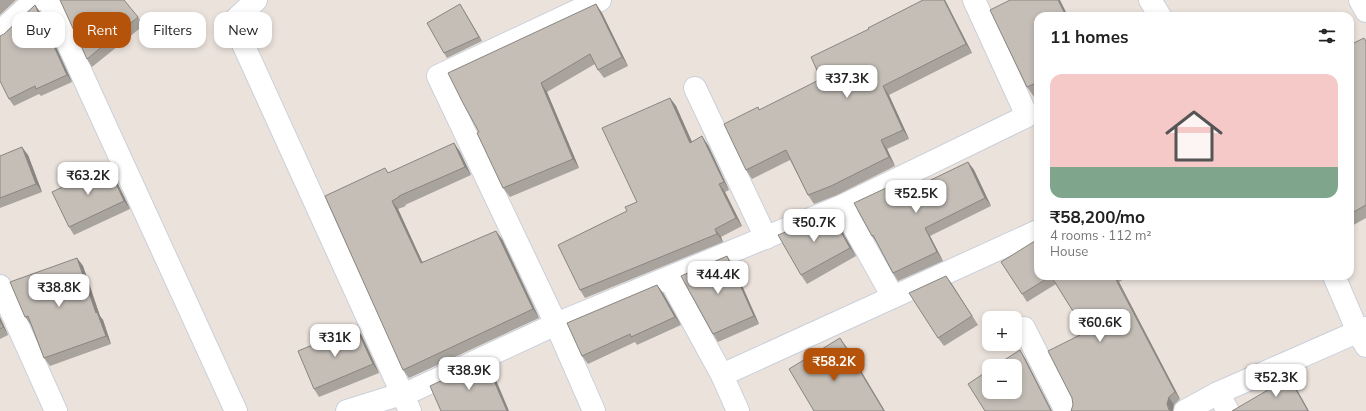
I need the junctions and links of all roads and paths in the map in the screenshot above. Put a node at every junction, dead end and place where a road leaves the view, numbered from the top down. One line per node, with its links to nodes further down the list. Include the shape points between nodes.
1 (35, 0): 10 (street)
2 (48, 0): 26 (street)
3 (256, 0): 23 (street, via 233,22)
4 (600, 0): 19 (street, via 438,76)
5 (974, 0): 12 (street, via 1027,116)
6 (1150, 0): 9 (street)
7 (1360, 0): 8 (street)
8 (1366, 11)
9 (1158, 12)
10 (0, 32)
11 (695, 88): 14 (street)
12 (842, 206): 14 (street); 18 (street)
13 (1034, 233): 18 (street)
14 (766, 238): 15 (street)
15 (669, 278): 19 (street); 22 (street)
16 (1336, 280): 21 (street)
17 (0, 286): 25 (street)
18 (893, 297): 22 (street)
19 (556, 324): 23 (street, via 414,390); 28 (street)
20 (1024, 328): 30 (street)
21 (1363, 335): 24 (street)
22 (722, 375): 29 (street)
23 (406, 402): 27 (street)
24 (1223, 402): 31 (street)
25 (56, 411)
26 (236, 411)
27 (347, 411)
28 (594, 411)
29 (738, 411)
30 (1066, 411)
31 (1185, 411)

